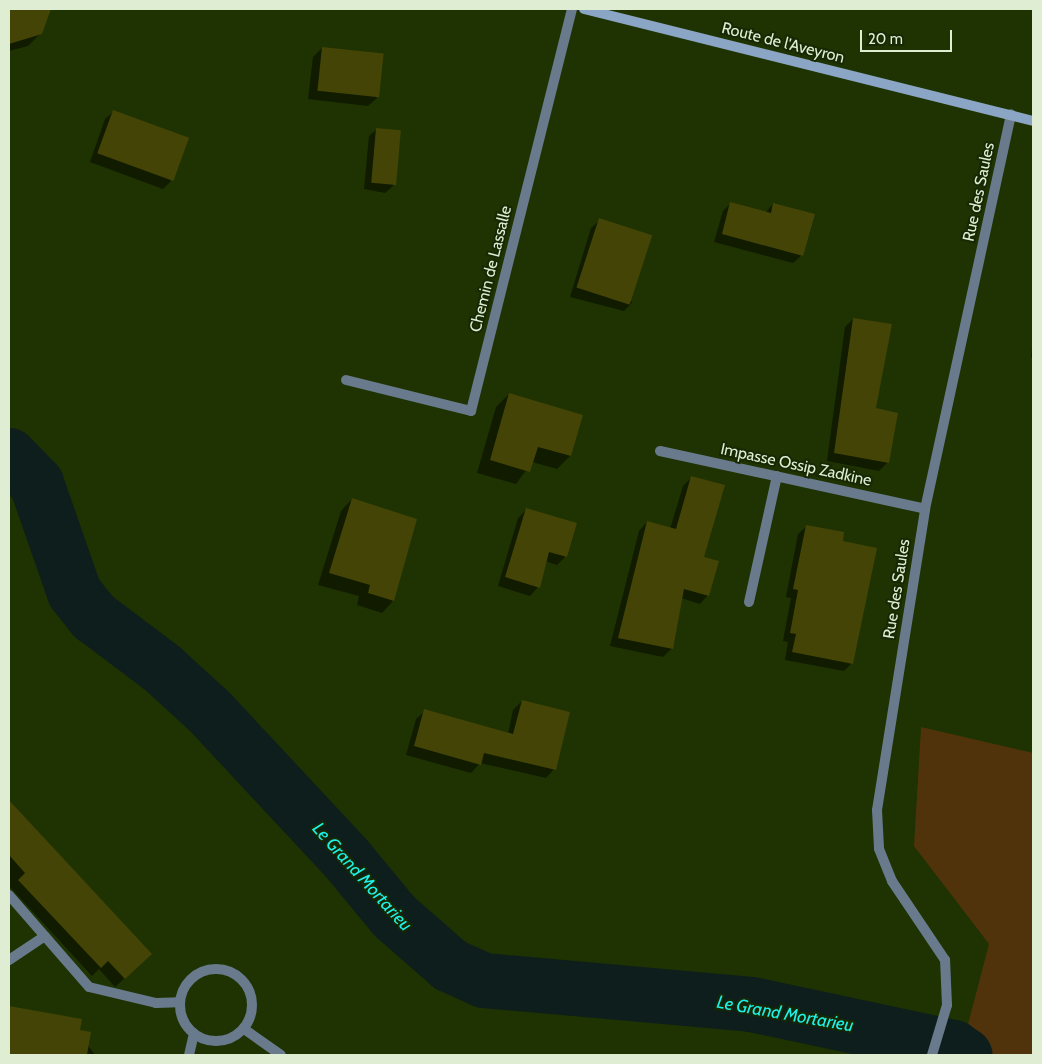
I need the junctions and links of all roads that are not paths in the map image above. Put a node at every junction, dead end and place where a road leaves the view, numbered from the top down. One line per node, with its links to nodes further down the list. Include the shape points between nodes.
1 (572, 9): 5 (street, Chemin de Lassalle, via 471,411)
2 (584, 9): 3 (street, Route de l'Aveyron)
3 (1011, 114): 4 (street, Route de l'Aveyron); 8 (street, Rue des Saules)
4 (1033, 121)
5 (346, 380)
6 (660, 451): 7 (street, Impasse Ossip Zadkine)
7 (777, 476): 8 (street, Impasse Ossip Zadkine); 9 (street)
8 (926, 509): 18 (street, Rue des Saules, via 877,810 879,848 892,881 945,960 947,1005)
9 (749, 602)
10 (9, 895): 11 (street)
11 (45, 936): 12 (street); 13 (street, via 89,987 156,1003)
12 (9, 960)
13 (179, 1002): 14 (street, via 193,976 207,970 230,971 241,978 253,1000); 15 (street, via 180,1015)
14 (244, 1029): 15 (street, via 222,1041); 17 (street)
15 (194, 1034): 16 (street)
16 (189, 1055)
17 (281, 1055)
18 (932, 1055)

